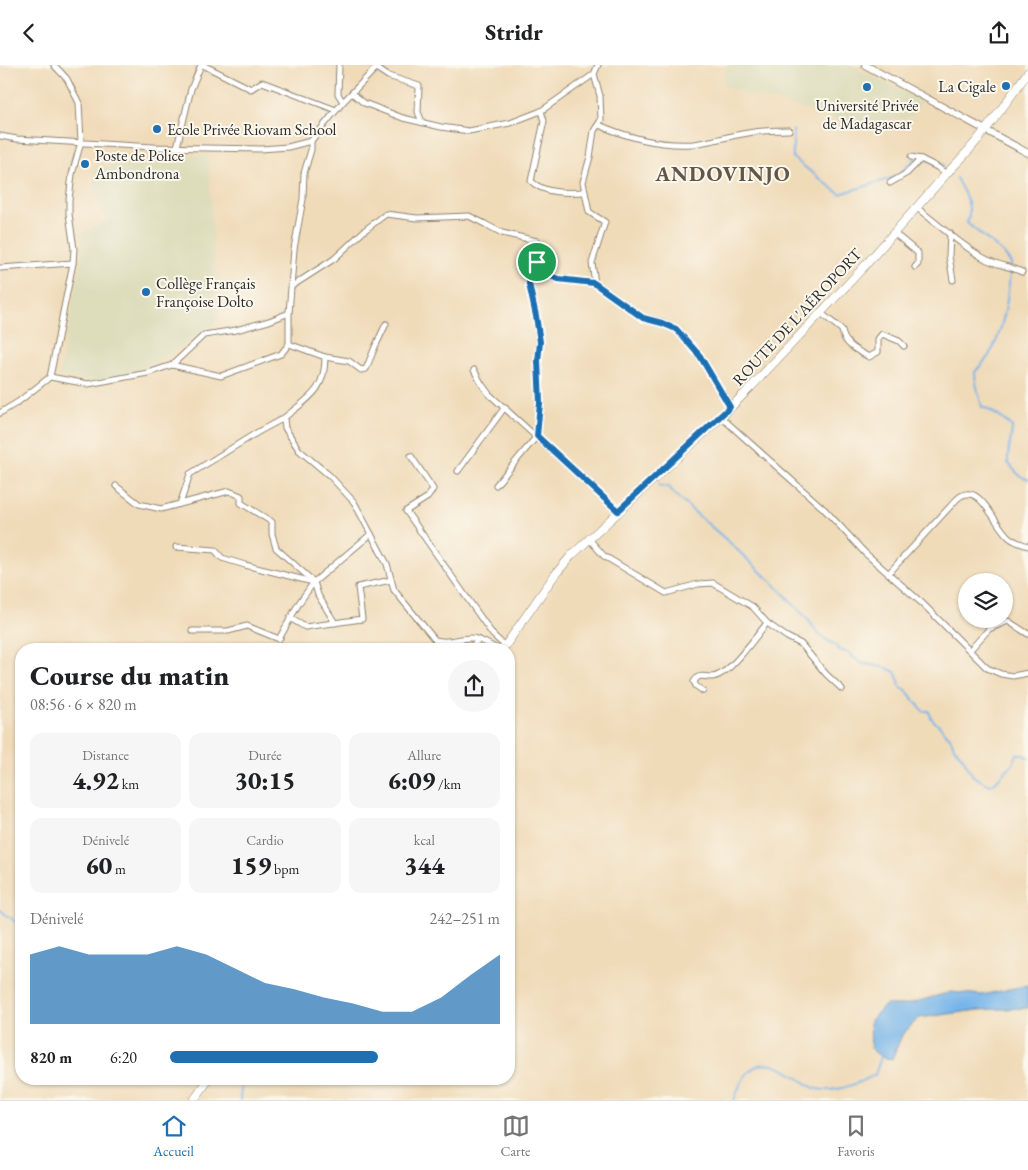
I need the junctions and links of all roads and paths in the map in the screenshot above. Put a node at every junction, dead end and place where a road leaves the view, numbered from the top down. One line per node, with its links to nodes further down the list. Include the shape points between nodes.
1 (54, 65): 19 (street, via 67,79 79,103)
2 (202, 65): 11 (street, via 251,89 262,82); 20 (street, via 191,89)
3 (339, 65): 10 (street, via 338,94)
4 (598, 65): 8 (street)
5 (865, 65): 16 (street)
6 (377, 67): 9 (street); 13 (street, via 388,76 419,86 418,113)
7 (1028, 72): 16 (main road, ROUTE DE L'AÉROPORT)
8 (594, 74): 12 (street); 14 (street, via 600,95)
9 (352, 93): 10 (street); 13 (street, via 384,112)
10 (343, 102): 11 (street)
11 (336, 110): 18 (street)
12 (541, 111): 13 (street, via 510,123 469,131); 26 (street, via 544,121 531,181 552,190)
13 (422, 122)
14 (599, 125): 15 (street, via 652,143 675,144); 26 (street, via 591,141)
15 (789, 130)
16 (986, 131): 21 (street); 24 (main road, ROUTE DE L'AÉROPORT)
17 (0, 136): 19 (street)
18 (311, 141): 20 (street, via 261,149); 37 (street, via 294,249)
19 (81, 142): 20 (street); 31 (street, via 69,200)
20 (177, 147)
21 (1028, 153)
22 (911, 157): 23 (street)
23 (921, 159): 24 (street); 25 (street)
24 (946, 174): 27 (main road, ROUTE DE L'AÉROPORT)
25 (890, 183)
26 (585, 192): 36 (street, via 589,212 605,222 592,263)
27 (917, 208): 28 (main road, ROUTE DE L'AÉROPORT); 29 (street)
28 (894, 233): 32 (street, via 918,253); 39 (main road, ROUTE DE L'AÉROPORT)
29 (950, 233): 34 (street, via 983,258); 35 (street, via 948,256)
30 (537, 262): 36 (street, via 546,274 558,279); 37 (street, via 537,241 502,233 468,216 417,219 386,214 334,259); 52 (street, via 530,267 529,284 540,342)
31 (73, 263): 33 (street); 46 (street)
32 (915, 267)
33 (0, 268)
34 (1022, 272)
35 (953, 280)
36 (594, 283): 48 (street, via 643,318 676,329 700,356)
37 (292, 286): 38 (street)
38 (289, 313): 41 (street); 44 (street, via 236,330 204,335)
39 (821, 313): 42 (street, via 842,330 843,338 868,357 878,352 878,339 882,335); 48 (main road, ROUTE DE L'AÉROPORT)
40 (386, 325): 43 (street, via 366,369 361,370 349,361)
41 (289, 344): 43 (street); 44 (street, via 281,354 220,376)
42 (904, 346)
43 (325, 357): 51 (street, via 319,388)
44 (172, 365): 46 (street, via 148,373 88,384)
45 (474, 370): 47 (street, via 484,389)
46 (50, 377): 49 (street)
47 (505, 407): 52 (street); 54 (street)
48 (730, 407): 50 (main road, ROUTE DE L'AÉROPORT)
49 (0, 413)
50 (721, 417): 58 (main road, ROUTE DE L'AÉROPORT); 63 (street, via 824,509 865,553)
51 (284, 418): 57 (street, via 190,474); 59 (street, via 285,428 299,451 330,476 354,502)
52 (537, 436): 55 (street); 58 (street)
53 (411, 456): 74 (street, via 432,489 428,497 406,511)
54 (458, 471)
55 (496, 485)
56 (116, 486): 57 (street, via 139,504 161,509)
57 (180, 504): 65 (street, via 229,491 240,496 241,503 272,523 276,549)
58 (618, 511): 60 (main road, ROUTE DE L'AÉROPORT)
59 (371, 534): 64 (street); 65 (street)
60 (589, 539): 68 (street, via 604,555 666,593 712,583 753,607); 75 (main road, ROUTE DE L'AÉROPORT, via 554,576)
61 (1028, 546): 63 (street, via 1009,537 988,508 968,493 957,499)
62 (176, 547): 65 (street, via 215,549 222,558)
63 (889, 573): 76 (street)
64 (391, 580): 67 (street, via 358,587 362,619); 71 (street, via 394,590 435,640 445,643 472,638)
65 (314, 582): 66 (street); 67 (street)
66 (290, 618): 67 (street, via 305,627); 69 (street, via 279,639 247,626 228,631)
67 (335, 623)
68 (767, 623): 78 (street, via 801,643); 79 (street, via 724,672 696,678 696,686)
69 (192, 631)
70 (1028, 634): 76 (street, via 1008,621 988,629)
71 (480, 640): 72 (street); 73 (street)
72 (476, 643)
73 (486, 643)
74 (500, 643)
75 (507, 643)
76 (970, 649): 77 (street, via 987,668 1001,674)
77 (1028, 673)
78 (842, 689)
79 (703, 691)
80 (205, 1085): 81 (main road)
81 (194, 1100)

